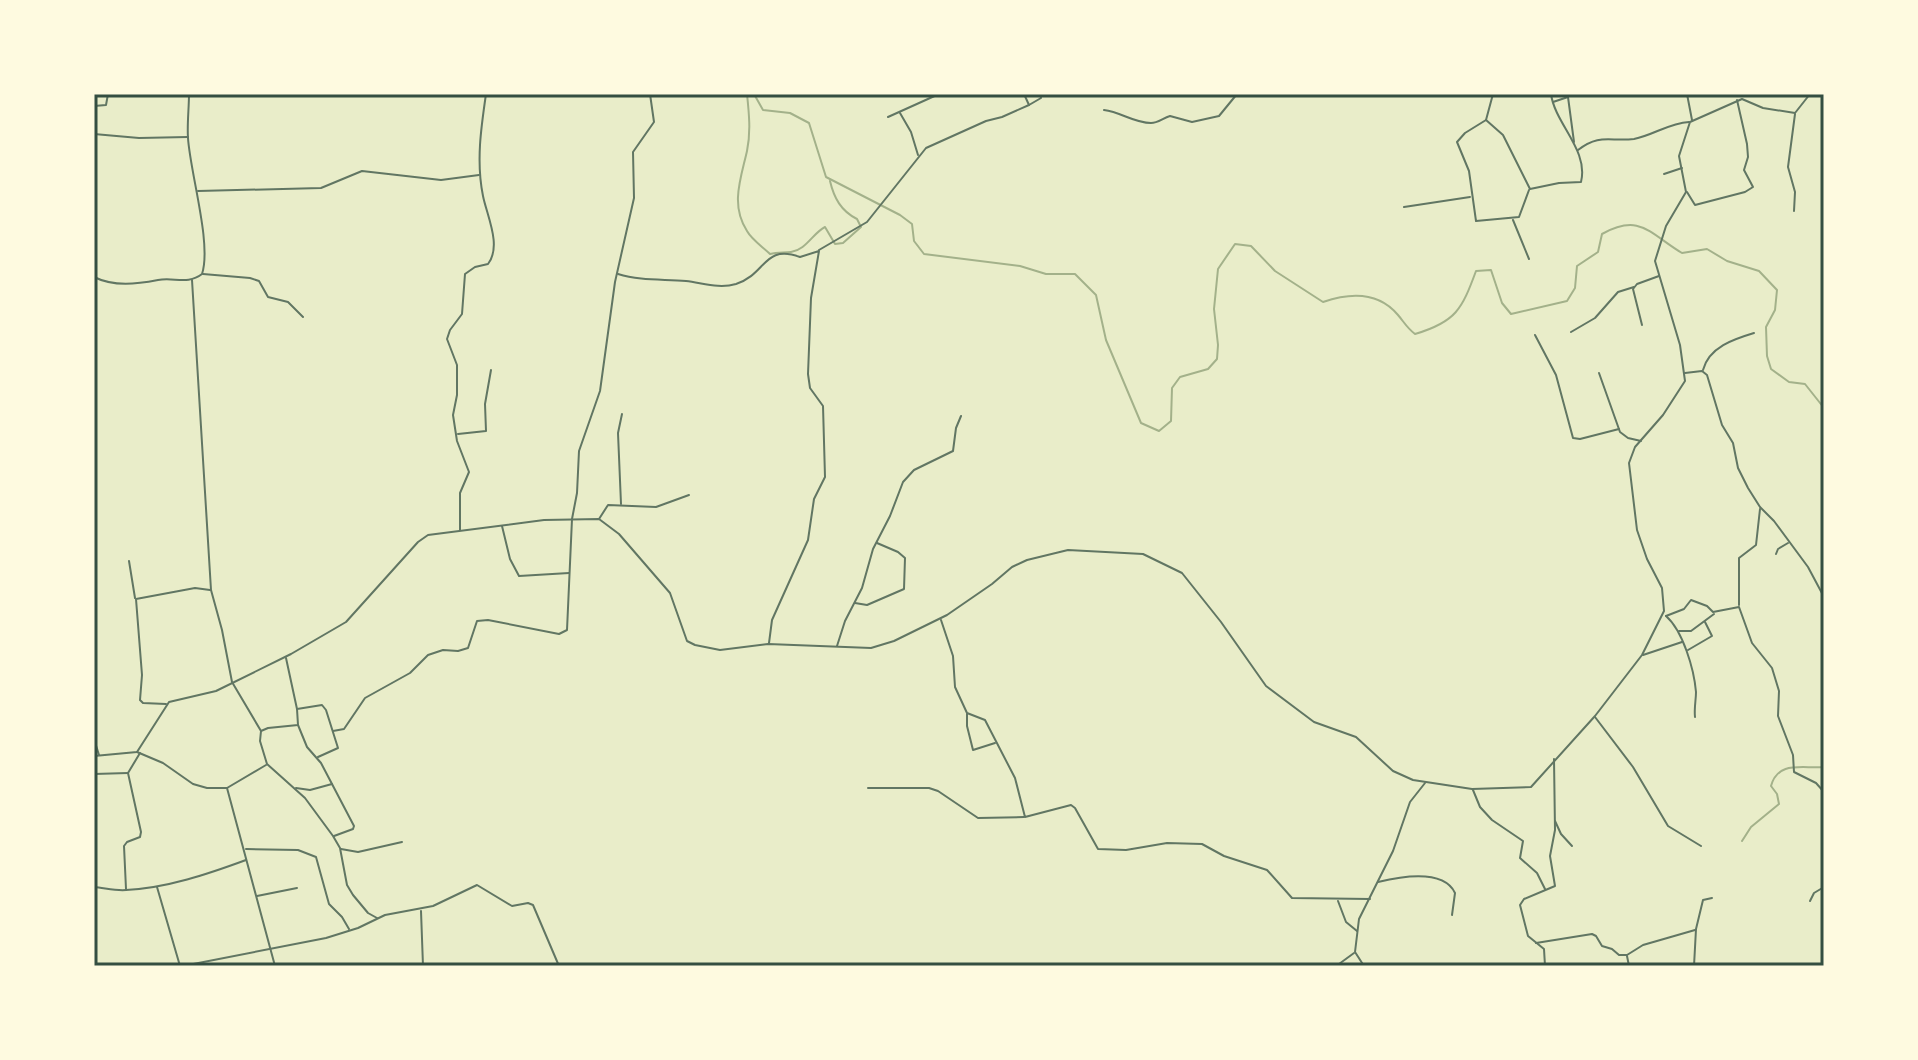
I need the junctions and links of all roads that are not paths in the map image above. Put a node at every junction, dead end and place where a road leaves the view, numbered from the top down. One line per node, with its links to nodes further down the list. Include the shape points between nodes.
1 (108, 94): 17 (street, via 106,105)
2 (189, 94): 25 (street)
3 (486, 94): 31 (street)
4 (650, 94): 42 (street, via 654,122 633,152 634,198)
5 (939, 94): 19 (street)
6 (1024, 94): 16 (street)
7 (1040, 94): 16 (street)
8 (1237, 94): 18 (street, via 1220,115 1192,122 1170,116 1147,123)
9 (1493, 94): 22 (street)
10 (1551, 94): 15 (street)
11 (1687, 94): 23 (street)
12 (1810, 94): 20 (street)
13 (1568, 96): 15 (street); 26 (street)
14 (1737, 100): 20 (street); 23 (street); 34 (street, via 1747,144 1744,170 1754,186 1695,205)
15 (1552, 103): 26 (street)
16 (1029, 105): 28 (street, via 929,145)
17 (94, 106)
18 (1104, 110)
19 (899, 112): 21 (street); 28 (street)
20 (1795, 113): 37 (street, via 1788,167)
21 (888, 117)
22 (1486, 120): 32 (street, via 1503,135); 35 (street, via 1457,142 1468,167)
23 (1691, 121): 27 (street, via 1635,139 1597,139); 29 (street, via 1679,151)
24 (94, 134): 25 (street)
25 (188, 137): 33 (street)
26 (1574, 144): 27 (street)
27 (1577, 151): 32 (street, via 1581,182)
28 (919, 156): 39 (street, via 882,207 857,230)
29 (1682, 168): 30 (street); 34 (street)
30 (1664, 174)
31 (480, 175): 33 (street, via 441,180 362,171 321,188); 59 (street, via 493,255 490,263 465,274 462,314 448,335 457,365)
32 (1530, 189): 38 (street, via 1521,215)
33 (197, 191): 41 (street)
34 (1686, 192): 43 (street, via 1658,248)
35 (1471, 197): 36 (street); 38 (street, via 1476,221)
36 (1404, 207)
37 (1794, 211)
38 (1513, 218): 40 (street)
39 (818, 251): 42 (street, via 800,257 781,253 744,280 725,286); 85 (street, via 808,374 810,388 823,406 825,477 814,499 808,540 772,620)
40 (1529, 259)
41 (202, 274): 45 (street); 47 (street, via 259,281 268,297 288,302)
42 (617, 274): 64 (street, via 600,391 579,451)
43 (1659, 276): 46 (street); 55 (street)
44 (94, 277): 45 (street, via 128,283)
45 (192, 280): 73 (street)
46 (1634, 287): 48 (street); 49 (street, via 1618,292 1595,318)
47 (303, 317)
48 (1642, 325)
49 (1571, 332)
50 (1754, 333): 53 (street, via 1714,351)
51 (1535, 335): 58 (street, via 1556,375 1573,438)
52 (491, 370): 59 (street, via 486,431)
53 (1702, 371): 55 (street); 63 (street, via 1740,473)
54 (1599, 373): 58 (street)
55 (1685, 373): 60 (street, via 1681,389)
56 (622, 414): 62 (street)
57 (961, 416): 68 (street, via 954,449 906,478)
58 (1619, 429): 60 (street, via 1625,437)
59 (456, 434): 67 (street, via 469,472 460,493)
60 (1641, 441): 81 (street, via 1629,467 1637,530 1664,594)
61 (689, 495): 62 (street, via 656,507)
62 (621, 506): 65 (street, via 606,506)
63 (1760, 507): 69 (street); 77 (street, via 1756,545 1739,558)
64 (572, 519): 65 (street); 66 (street); 72 (street)
65 (599, 519): 85 (street, via 619,534 670,593 687,641 720,650)
66 (502, 526): 67 (street); 72 (street, via 519,576)
67 (460, 531): 89 (street, via 423,538 350,619)
68 (876, 542): 76 (street); 76 (street, via 905,558 904,589 867,605)
69 (1789, 542): 70 (street); 74 (street)
70 (1776, 554)
71 (129, 561): 75 (street)
72 (570, 573): 98 (street, via 565,632 477,621 468,648 428,655 410,673 365,698 344,729)
73 (211, 590): 75 (street); 90 (street)
74 (1824, 597)
75 (136, 599): 91 (street, via 140,700)
76 (855, 603): 86 (street)
77 (1739, 607): 78 (street); 115 (street, via 1752,643 1772,668 1793,769)
78 (1715, 612): 79 (street, via 1691,600); 82 (street)
79 (1666, 616): 81 (street); 83 (street)
80 (941, 618): 86 (street, via 882,645); 93 (street, via 953,656 955,687); 109 (street, via 1027,560 1068,550 1143,554 1182,573 1271,690 1314,722 1356,737 1393,771)
81 (1661, 618): 88 (street)
82 (1705, 622): 83 (street, via 1691,631); 87 (street, via 1712,636)
83 (1678, 631): 84 (street)
84 (1684, 642): 87 (street); 88 (street)
85 (768, 644): 86 (street)
86 (836, 647)
87 (1687, 650): 95 (street)
88 (1642, 655): 94 (street)
89 (286, 657): 90 (street); 92 (street)
90 (232, 682): 91 (street); 97 (street)
91 (166, 704): 101 (street)
92 (297, 709): 96 (street); 98 (street, via 324,706)
93 (967, 713): 100 (street, via 983,719); 100 (street, via 973,750)
94 (1595, 716): 105 (street); 121 (street, via 1668,826)
95 (1695, 717)
96 (298, 725): 97 (street); 104 (street)
97 (261, 731): 106 (street)
98 (333, 731): 104 (street, via 338,748)
99 (94, 739): 102 (street)
100 (995, 743): 116 (street, via 1015,778)
101 (139, 753): 102 (street); 107 (street); 111 (street, via 193,784)
102 (99, 755): 103 (street)
103 (94, 756)
104 (317, 758): 110 (street)
105 (1554, 759): 114 (street, via 1527,789); 117 (street)
106 (267, 764): 111 (street); 112 (street)
107 (128, 773): 108 (street); 130 (street, via 141,832 124,846)
108 (94, 774)
109 (1426, 783): 114 (street); 125 (street, via 1410,802)
110 (334, 784): 112 (street); 118 (street, via 354,827)
111 (227, 788): 123 (street)
112 (295, 788): 118 (street)
113 (868, 788): 116 (street, via 929,788 978,818)
114 (1472, 789): 131 (street, via 1482,810 1523,841 1520,858 1537,873)
115 (1824, 792)
116 (1025, 817): 135 (street, via 1071,805 1098,849 1202,844 1267,870 1292,898)
117 (1555, 820): 120 (street); 131 (street, via 1550,856 1555,886)
118 (333, 836): 122 (street)
119 (402, 842): 122 (street, via 358,852)
120 (1572, 846)
121 (1701, 846)
122 (340, 848): 139 (street, via 347,885)
123 (245, 849): 124 (street); 141 (street, via 285,849 316,857 329,904)
124 (247, 860): 126 (street); 132 (street)
125 (1378, 882): 134 (street); 138 (street, via 1416,875 1448,884 1455,896)
126 (156, 885): 130 (street); 147 (street)
127 (94, 887): 130 (street)
128 (1824, 887): 136 (street)
129 (297, 888): 132 (street)
130 (126, 890)
131 (1545, 891): 143 (street, via 1520,905 1525,930)
132 (256, 896): 144 (street)
133 (1712, 898): 140 (street, via 1703,900)
134 (1370, 899): 135 (street); 142 (street)
135 (1337, 900): 142 (street, via 1346,922)
136 (1810, 901)
137 (421, 910): 139 (street); 149 (street); 150 (street, via 477,885 512,906 531,903)
138 (1452, 915)
139 (377, 918): 141 (street)
140 (1696, 929): 146 (street); 155 (street)
141 (349, 931): 144 (street)
142 (1357, 931): 145 (street)
143 (1535, 943): 146 (street, via 1592,934 1602,946); 153 (street, via 1544,949)
144 (268, 947): 147 (street); 148 (street)
145 (1355, 952): 151 (street, via 1339,964); 152 (street)
146 (1627, 955): 154 (street)
147 (181, 966)
148 (275, 966)
149 (423, 966)
150 (559, 966)
151 (1312, 966)
152 (1364, 966)
153 (1545, 966)
154 (1629, 966)
155 (1694, 966)

